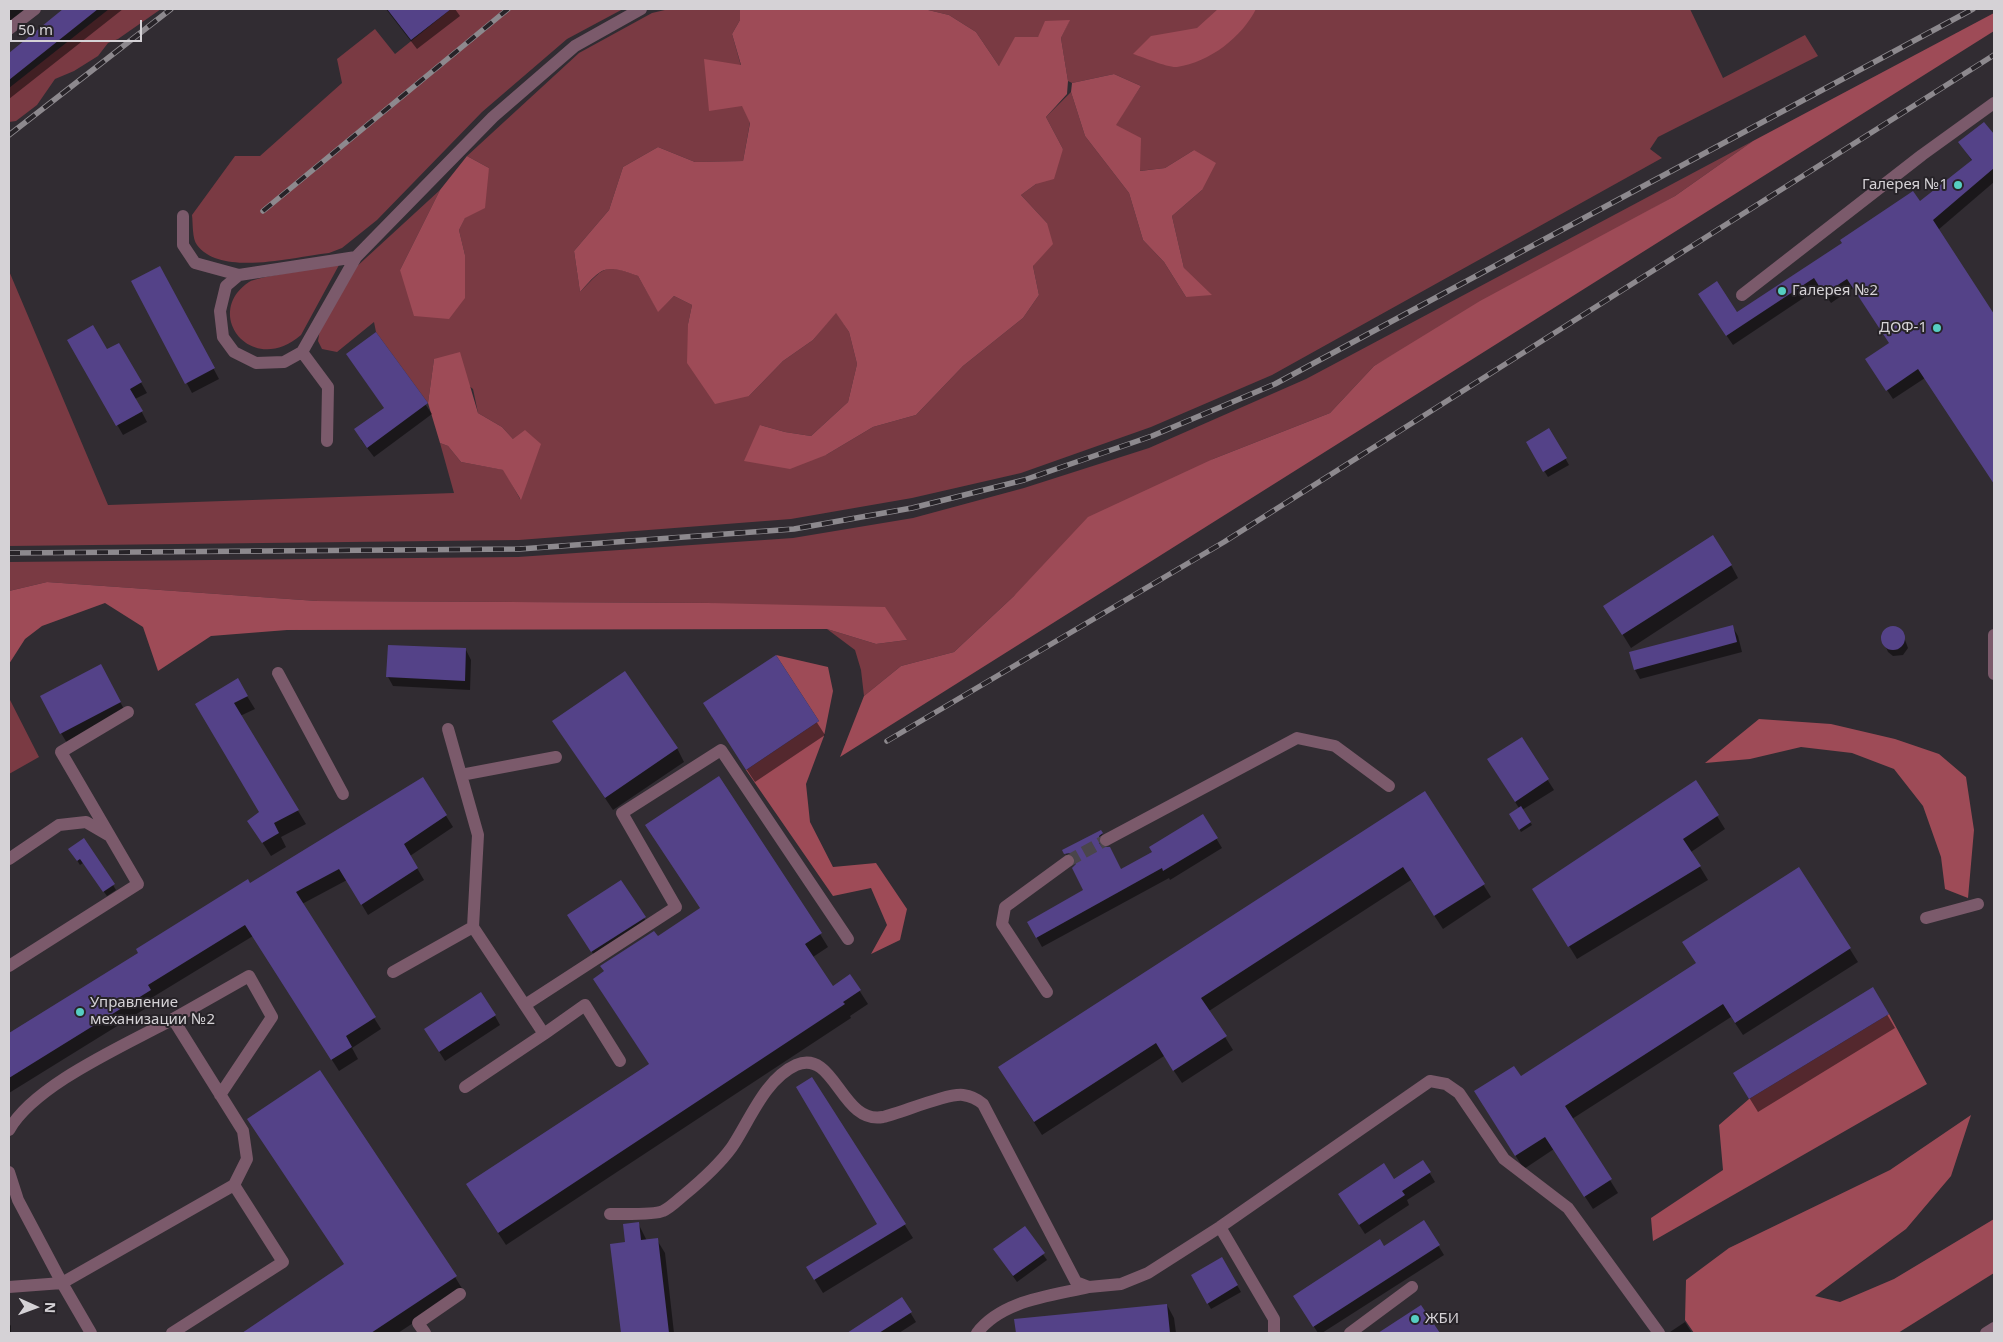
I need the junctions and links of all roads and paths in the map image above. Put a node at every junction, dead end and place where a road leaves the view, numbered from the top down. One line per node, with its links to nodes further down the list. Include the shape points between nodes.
1 (35, 9): 3 (street)
2 (641, 9): 6 (street, via 574,46 493,117)
3 (9, 29)
4 (1994, 103): 8 (street)
5 (183, 216): 7 (street, via 183,245 195,263)
6 (356, 257): 7 (street); 9 (street)
7 (239, 275): 9 (street, via 226,286 220,311 223,337 234,352 256,363 284,362)
8 (1742, 295)
9 (302, 352): 10 (street, via 328,387)
10 (327, 441)
11 (1994, 635): 13 (street)
12 (278, 674): 19 (street)
13 (1994, 674)
14 (128, 712): 20 (street, via 61,752)
15 (448, 729): 17 (street)
16 (556, 757): 17 (street)
17 (461, 775): 26 (street, via 478,835)
18 (1389, 786): 21 (street, via 1335,746 1297,738)
19 (343, 794)
20 (110, 836): 22 (street, via 86,822 59,825); 28 (street, via 138,884)
21 (1106, 840)
22 (9, 859)
23 (1068, 861): 30 (street, via 1005,908 1002,924)
24 (1978, 904): 25 (street)
25 (1926, 918)
26 (473, 926): 29 (street); 31 (street)
27 (848, 939): 31 (street, via 721,750 622,814 676,907)
28 (9, 966)
29 (393, 972)
30 (1048, 992)
31 (525, 1006): 33 (street)
32 (173, 1019): 36 (street); 36 (street, via 249,976 272,1017); 37 (street, via 64,1079 17,1115)
33 (544, 1034): 34 (street, via 585,1005); 35 (street)
34 (620, 1061)
35 (465, 1087)
36 (220, 1095): 39 (street, via 243,1131 247,1159)
37 (9, 1130)
38 (9, 1172): 42 (street, via 18,1200)
39 (234, 1186): 42 (street); 49 (street, via 283,1262)
40 (610, 1214): 45 (street, via 663,1212 702,1180 730,1148 780,1074 798,1064 814,1063 829,1073 852,1107 866,1115 880,1117 960,1094 974,1097 983,1104 1076,1282)
41 (1220, 1226): 45 (street, via 1148,1273 1121,1284); 52 (street, via 1274,1319); 54 (street, via 1430,1081 1446,1084 1459,1093 1504,1159 1568,1208)
42 (62, 1283): 44 (street); 48 (street)
43 (1412, 1286): 53 (street)
44 (9, 1287)
45 (1089, 1287): 51 (street, via 1020,1304 985,1323)
46 (460, 1294): 50 (street, via 418,1323)
47 (1994, 1328): 55 (street)
48 (90, 1333)
49 (172, 1333)
50 (425, 1333)
51 (977, 1333)
52 (1274, 1333)
53 (1350, 1333)
54 (1659, 1333)
55 (1986, 1333)

